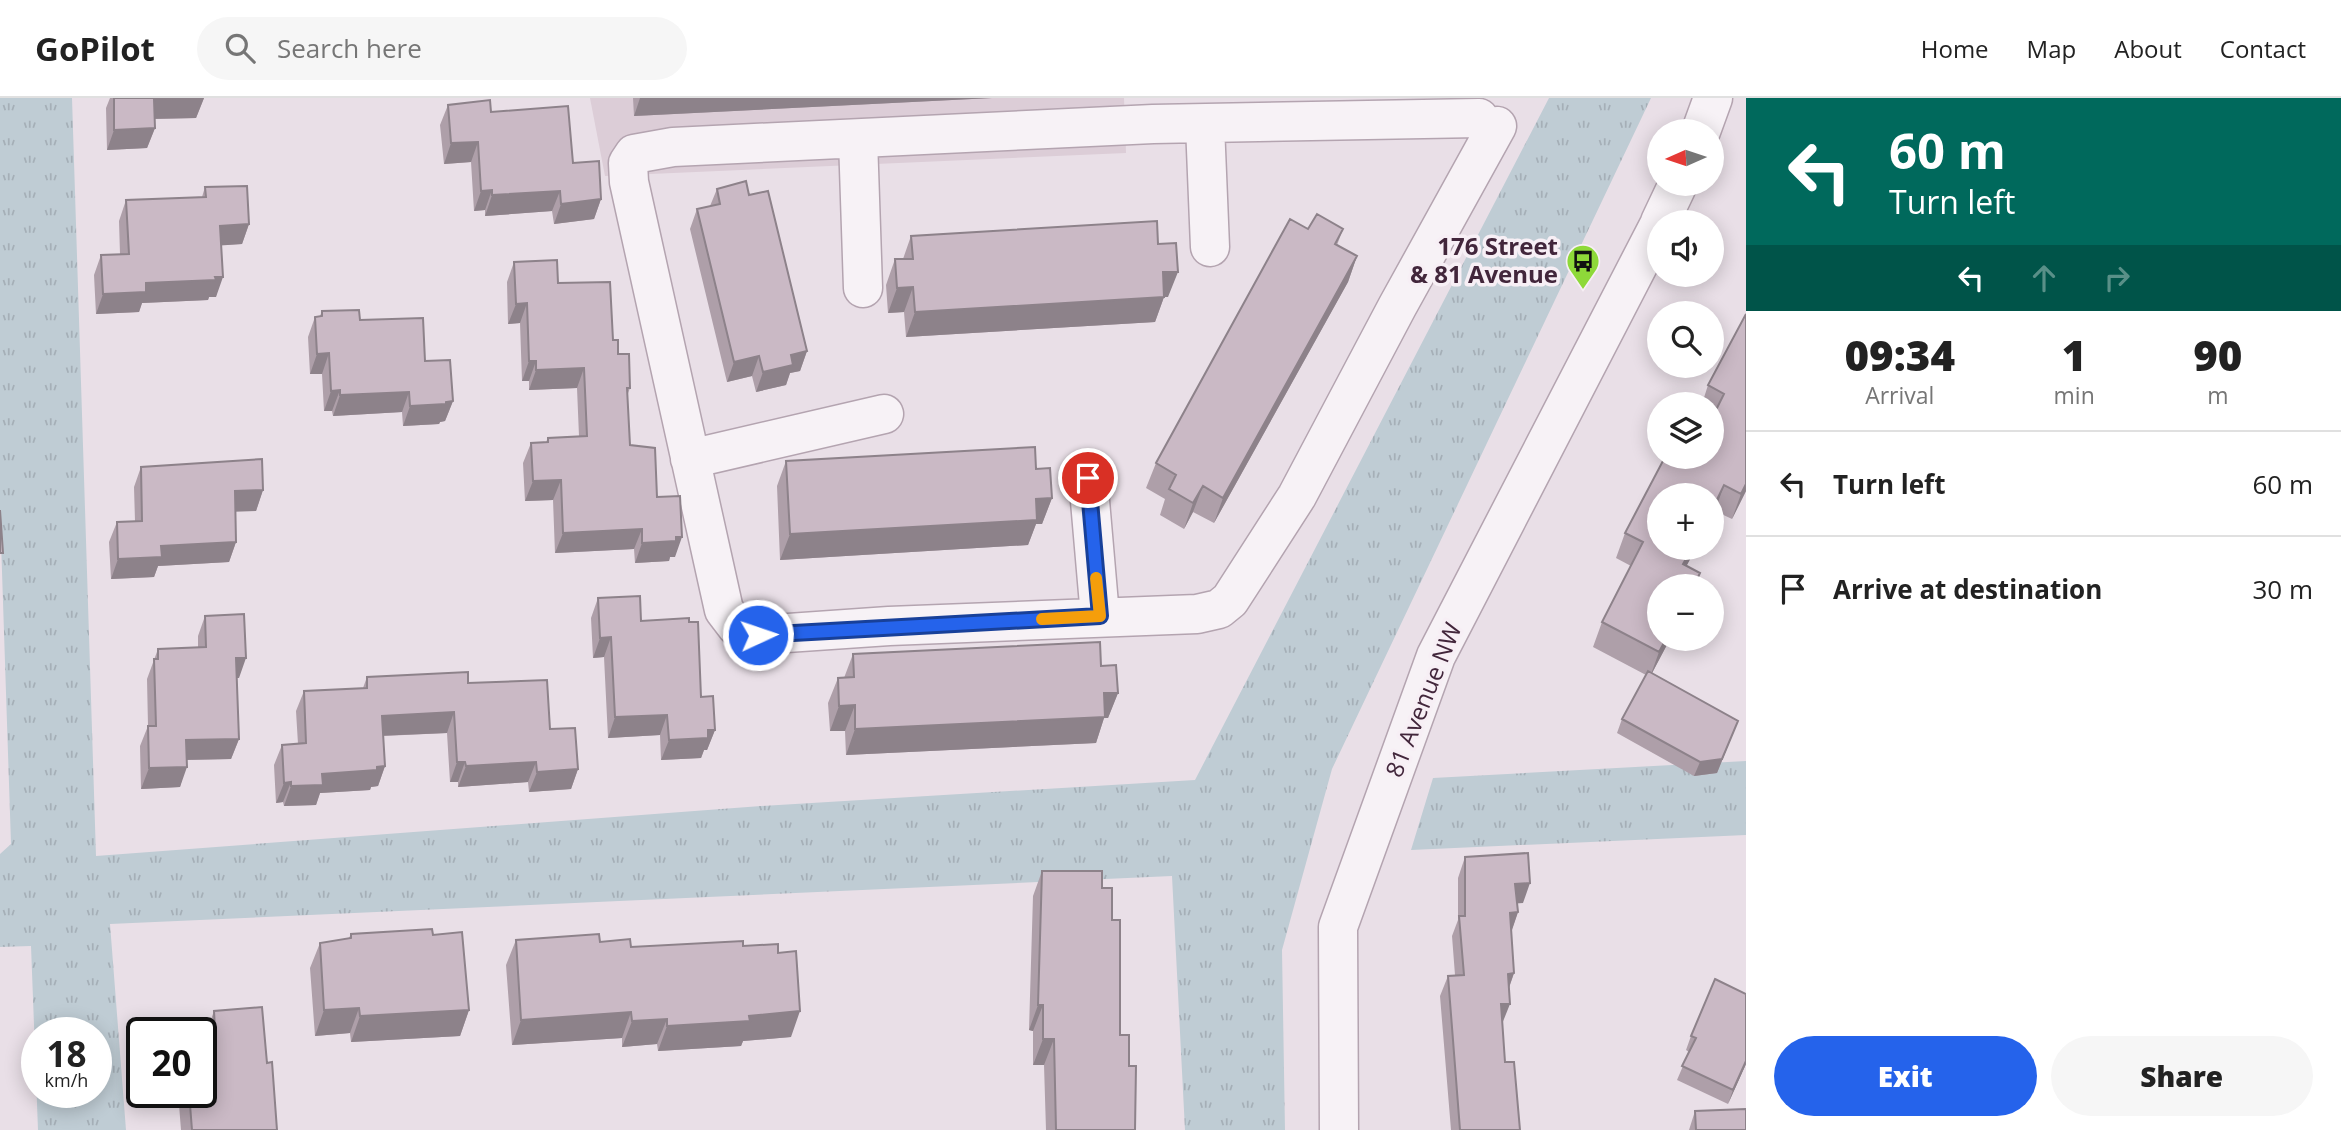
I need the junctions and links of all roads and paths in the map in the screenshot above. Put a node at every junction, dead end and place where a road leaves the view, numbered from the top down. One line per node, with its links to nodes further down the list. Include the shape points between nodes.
1 (1713, 98): 2 (street)
2 (1705, 119)
3 (1205, 125): 4 (street); 5 (street); 11 (street, via 1488,122 1297,496 1230,600 1219,609 1198,614)
4 (858, 139): 7 (street); 9 (street, via 673,147 634,154 628,163 646,268)
5 (1210, 247)
6 (1647, 249): 12 (street, 81 Avenue NW, via 1436,656 1338,927)
7 (863, 288)
8 (884, 414): 9 (street)
9 (690, 459): 11 (street, via 724,610 737,627 758,635)
10 (1088, 478): 11 (street)
11 (1100, 616)
12 (1339, 1130)

